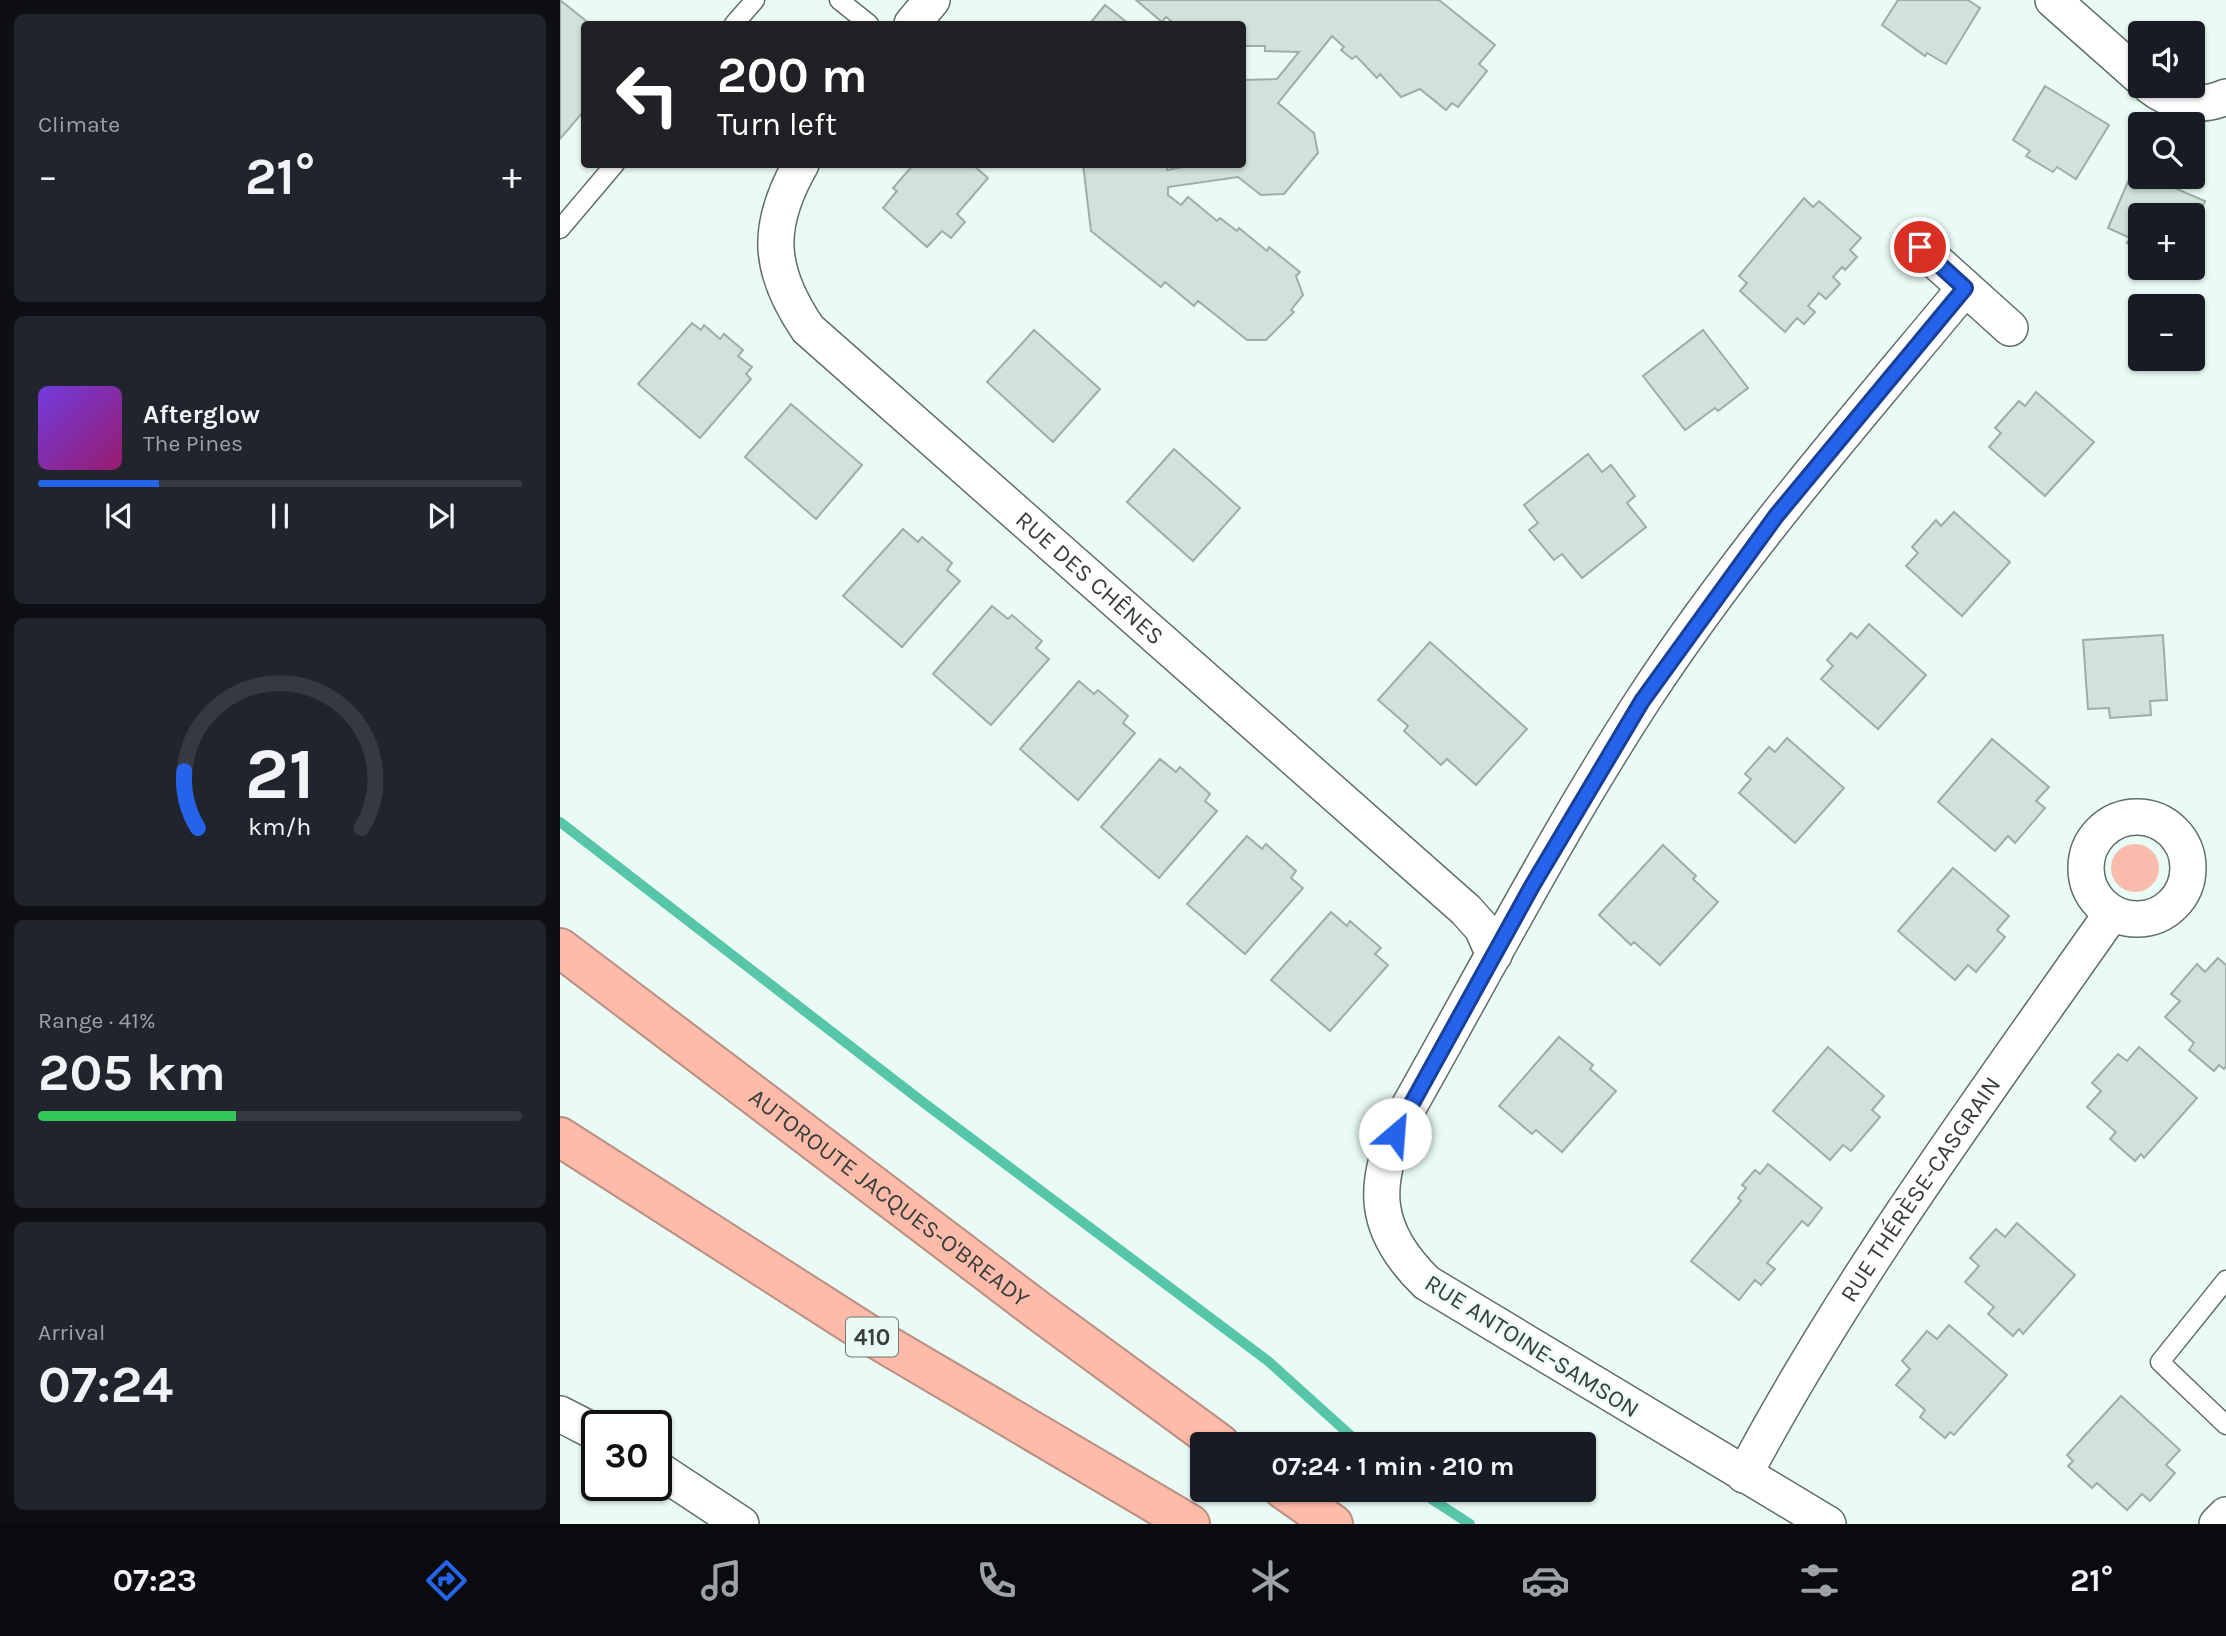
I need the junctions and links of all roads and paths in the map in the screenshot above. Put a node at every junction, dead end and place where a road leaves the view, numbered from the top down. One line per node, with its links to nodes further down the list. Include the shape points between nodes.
1 (755, 0): 5 (lane)
2 (839, 0): 6 (lane)
3 (932, 0): 7 (street)
4 (2053, 0): 8 (street)
5 (737, 21)
6 (865, 21)
7 (914, 21)
8 (2128, 66)
9 (2226, 97): 10 (street, via 2200,105)
10 (2172, 98)
11 (612, 168): 13 (lane)
12 (799, 168): 19 (street, RUE DES CHÊNES, via 781,207 776,241 778,272 788,299 808,328 1466,910 1482,928)
13 (560, 229)
14 (1920, 247): 15 (street)
15 (1965, 288): 16 (street); 19 (street, RUE ANTOINE-SAMSON, via 1776,516 1684,639 1642,701)
16 (2010, 328)
17 (2112, 913): 26 (street, RUE THÉRÈSE-CASGRAIN, via 1872,1261 1778,1411)
18 (560, 948): 25 (highway, AUTOROUTE JACQUES-O'BREADY)
19 (1494, 955): 26 (street, RUE ANTOINE-SAMSON, via 1387,1150 1383,1209 1391,1238 1404,1261 1453,1301)
20 (560, 1137): 31 (highway, 410, via 863,1331)
21 (2226, 1280): 24 (lane, via 2160,1362)
22 (560, 1414): 23 (street)
23 (581, 1425)
24 (2226, 1425)
25 (1204, 1432)
26 (1744, 1475): 33 (street, RUE ANTOINE-SAMSON)
27 (672, 1479): 30 (street)
28 (1302, 1502): 32 (highway)
29 (2226, 1515): 34 (street)
30 (741, 1524)
31 (1190, 1524)
32 (1333, 1524)
33 (1828, 1524)
34 (2217, 1524)

